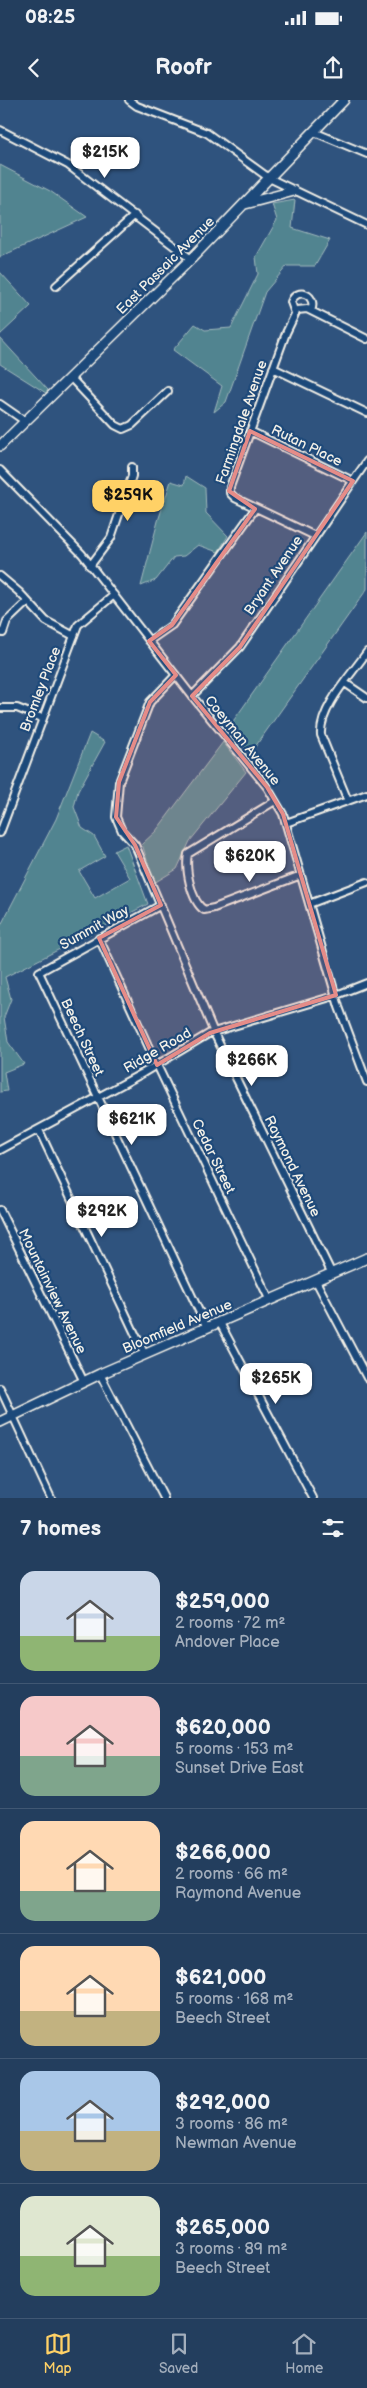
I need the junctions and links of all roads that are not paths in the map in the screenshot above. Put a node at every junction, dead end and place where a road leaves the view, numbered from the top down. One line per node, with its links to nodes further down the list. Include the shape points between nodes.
1 (129, 100): 6 (street, via 207,133)
2 (344, 100): 4 (main road, East Passaic Avenue)
3 (0, 130): 9 (street, via 68,165)
4 (314, 132): 5 (street); 6 (main road, East Passaic Avenue)
5 (367, 154)
6 (269, 178): 7 (street); 8 (main road, East Passaic Avenue)
7 (294, 190): 8 (main road); 10 (street)
8 (245, 204): 11 (main road, East Passaic Avenue)
9 (135, 215): 11 (street); 12 (street)
10 (367, 225)
11 (191, 259): 17 (main road, East Passaic Avenue)
12 (56, 286)
13 (310, 311): 14 (street, via 301,308); 14 (street, Farmingdale Avenue, via 313,305 311,298 299,294 291,302); 15 (street)
14 (295, 313): 16 (street, Farmingdale Avenue)
15 (367, 338)
16 (273, 368): 20 (street); 22 (street, Farmingdale Avenue)
17 (70, 377): 18 (street, via 115,425 123,429 132,425); 21 (main road, East Passaic Avenue)
18 (168, 391)
19 (0, 404): 21 (street)
20 (367, 413)
21 (26, 422): 23 (main road, East Passaic Avenue)
22 (250, 431): 27 (street, Rutan Place); 28 (street, Farmingdale Avenue, via 229,491)
23 (0, 446)
24 (367, 461): 27 (street, Bryant Avenue)
25 (132, 467): 30 (street, via 132,476 111,538)
26 (0, 470): 30 (street, Coeyman Avenue, via 41,510)
27 (353, 481): 29 (street, Bryant Avenue)
28 (255, 509): 29 (street); 36 (street, via 172,625)
29 (314, 536): 40 (street, Bryant Avenue, via 240,646)
30 (90, 566): 32 (street, Coeyman Avenue)
31 (0, 576): 33 (street)
32 (114, 595): 35 (street, Bromley Place, via 78,625); 36 (street, Coeyman Avenue)
33 (27, 602): 34 (street, via 7,621); 35 (street, via 46,621)
34 (3, 632)
35 (74, 636): 43 (street, Bromley Place)
36 (149, 641): 38 (street, Coeyman Avenue)
37 (367, 652): 39 (street)
38 (176, 675): 40 (street, Coeyman Avenue); 52 (street, Raymond Avenue, via 150,702 119,782 116,800 116,817 122,831 136,845)
39 (345, 683): 41 (street); 46 (street, via 320,726)
40 (192, 696): 45 (street, Coeyman Avenue)
41 (367, 698)
42 (0, 708): 43 (street, via 18,708)
43 (42, 718): 48 (street, Bromley Place)
44 (367, 794): 46 (street)
45 (275, 800): 47 (street, Coeyman Avenue); 49 (street, via 188,854 185,868 198,906 204,910)
46 (348, 801): 47 (street)
47 (286, 823): 49 (street, Coeyman Avenue)
48 (0, 833)
49 (301, 875): 51 (street, Coeyman Avenue)
50 (367, 882): 51 (street)
51 (309, 904): 56 (street, Coeyman Avenue)
52 (161, 905): 53 (street, Summit Way); 57 (street, Raymond Avenue)
53 (99, 938): 54 (street, Summit Way); 58 (street, Cedar Street)
54 (39, 972): 60 (street, Beech Street)
55 (367, 983): 56 (street, Ridge Road)
56 (336, 995): 57 (street, Ridge Road); 59 (street, Coeyman Avenue)
57 (214, 1032): 58 (street, Ridge Road); 65 (street, Raymond Avenue)
58 (157, 1065): 60 (street, Ridge Road); 67 (street, Cedar Street)
59 (367, 1082)
60 (97, 1098): 61 (street, Ridge Road); 69 (street, Beech Street)
61 (39, 1130): 62 (street, Ridge Road); 70 (street)
62 (0, 1150)
63 (0, 1210): 73 (street, Mountainview Avenue)
64 (367, 1258): 65 (main road, Bloomfield Avenue)
65 (332, 1274): 66 (main road, Bloomfield Avenue)
66 (316, 1281): 67 (main road, Bloomfield Avenue); 72 (street)
67 (270, 1302): 68 (main road, Bloomfield Avenue)
68 (220, 1323): 69 (main road, Bloomfield Avenue); 79 (street)
69 (208, 1328): 70 (main road, Bloomfield Avenue)
70 (145, 1354): 71 (main road, Bloomfield Avenue)
71 (100, 1374): 73 (main road, Bloomfield Avenue); 78 (street)
72 (367, 1378)
73 (84, 1382): 75 (main road, Bloomfield Avenue)
74 (0, 1388): 75 (street)
75 (14, 1416): 76 (main road, Bloomfield Avenue); 77 (street)
76 (0, 1422)
77 (51, 1498)
78 (164, 1498)
79 (313, 1498)

